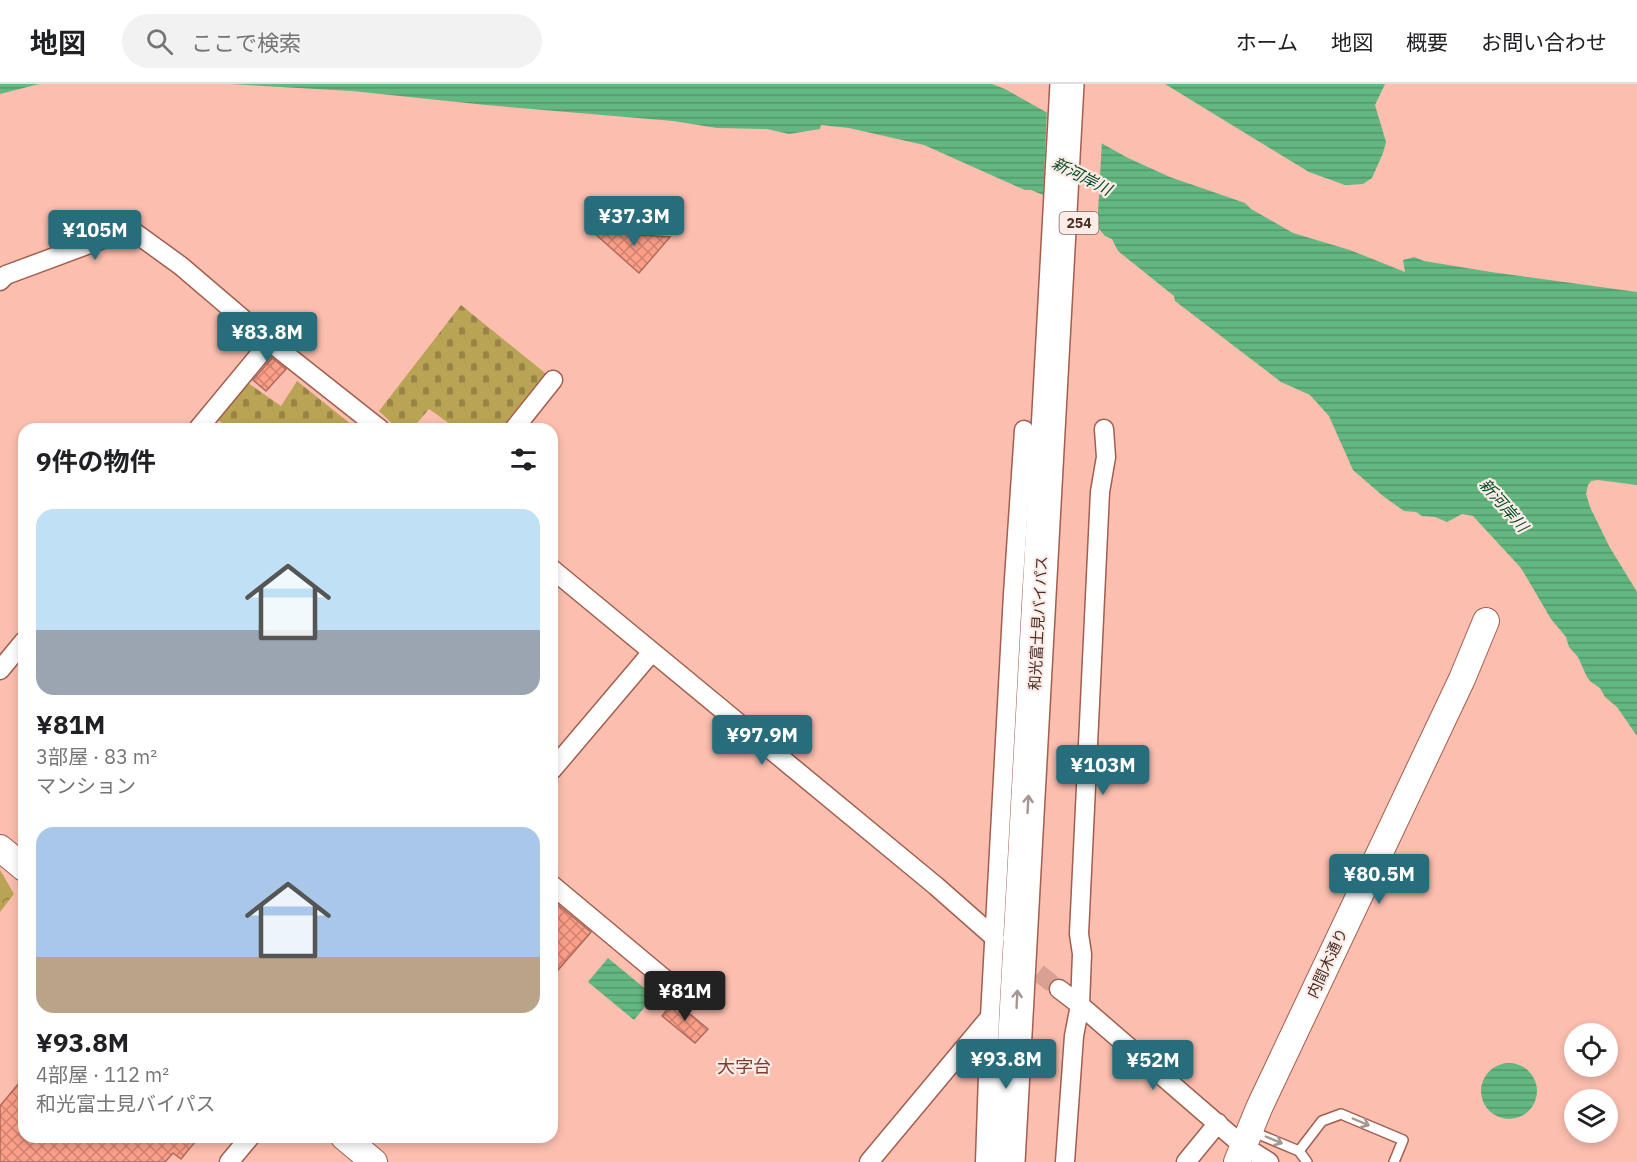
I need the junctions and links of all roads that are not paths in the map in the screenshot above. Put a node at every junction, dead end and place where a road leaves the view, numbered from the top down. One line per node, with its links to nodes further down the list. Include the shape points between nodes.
1 (1067, 84): 5 (highway, 和光富士見バイパス / 254)
2 (1087, 84): 5 (highway, 和光富士見バイパス / 254)
3 (0, 281): 4 (street, via 6,274 130,229 181,266)
4 (270, 342): 7 (street); 8 (street)
5 (1062, 354): 35 (highway, 和光富士見バイパス / 254, one-way to 5); 36 (highway, 和光富士見バイパス / 254)
6 (553, 380): 9 (street)
7 (203, 423)
8 (372, 423)
9 (519, 423)
10 (1104, 429): 24 (street, via 1106,457 1100,492 1079,934)
11 (1024, 430): 21 (street)
12 (558, 574): 15 (street)
13 (1483, 627): 29 (street, 内間木通り)
14 (18, 648): 16 (street)
15 (652, 652): 17 (street); 21 (street)
16 (0, 670)
17 (558, 763)
18 (0, 848): 19 (street)
19 (18, 863)
20 (558, 890): 23 (street)
21 (995, 938): 25 (street)
22 (1059, 989): 24 (street)
23 (685, 996)
24 (1080, 1005): 26 (street); 37 (street, via 1074,1036)
25 (990, 1017): 33 (street); 34 (street)
26 (1218, 1123): 29 (street); 38 (street)
27 (245, 1143): 31 (street)
28 (351, 1143): 32 (street)
29 (1243, 1146): 30 (lane, one-way to 30); 39 (street)
30 (1299, 1150): 40 (lane); 41 (lane, one-way to 41, via 1322,1120 1341,1114 1403,1140)
31 (229, 1162)
32 (374, 1162)
33 (869, 1162)
34 (985, 1162)
35 (1008, 1162)
36 (1031, 1162)
37 (1065, 1162)
38 (1186, 1162)
39 (1269, 1162)
40 (1307, 1162)
41 (1394, 1162)

